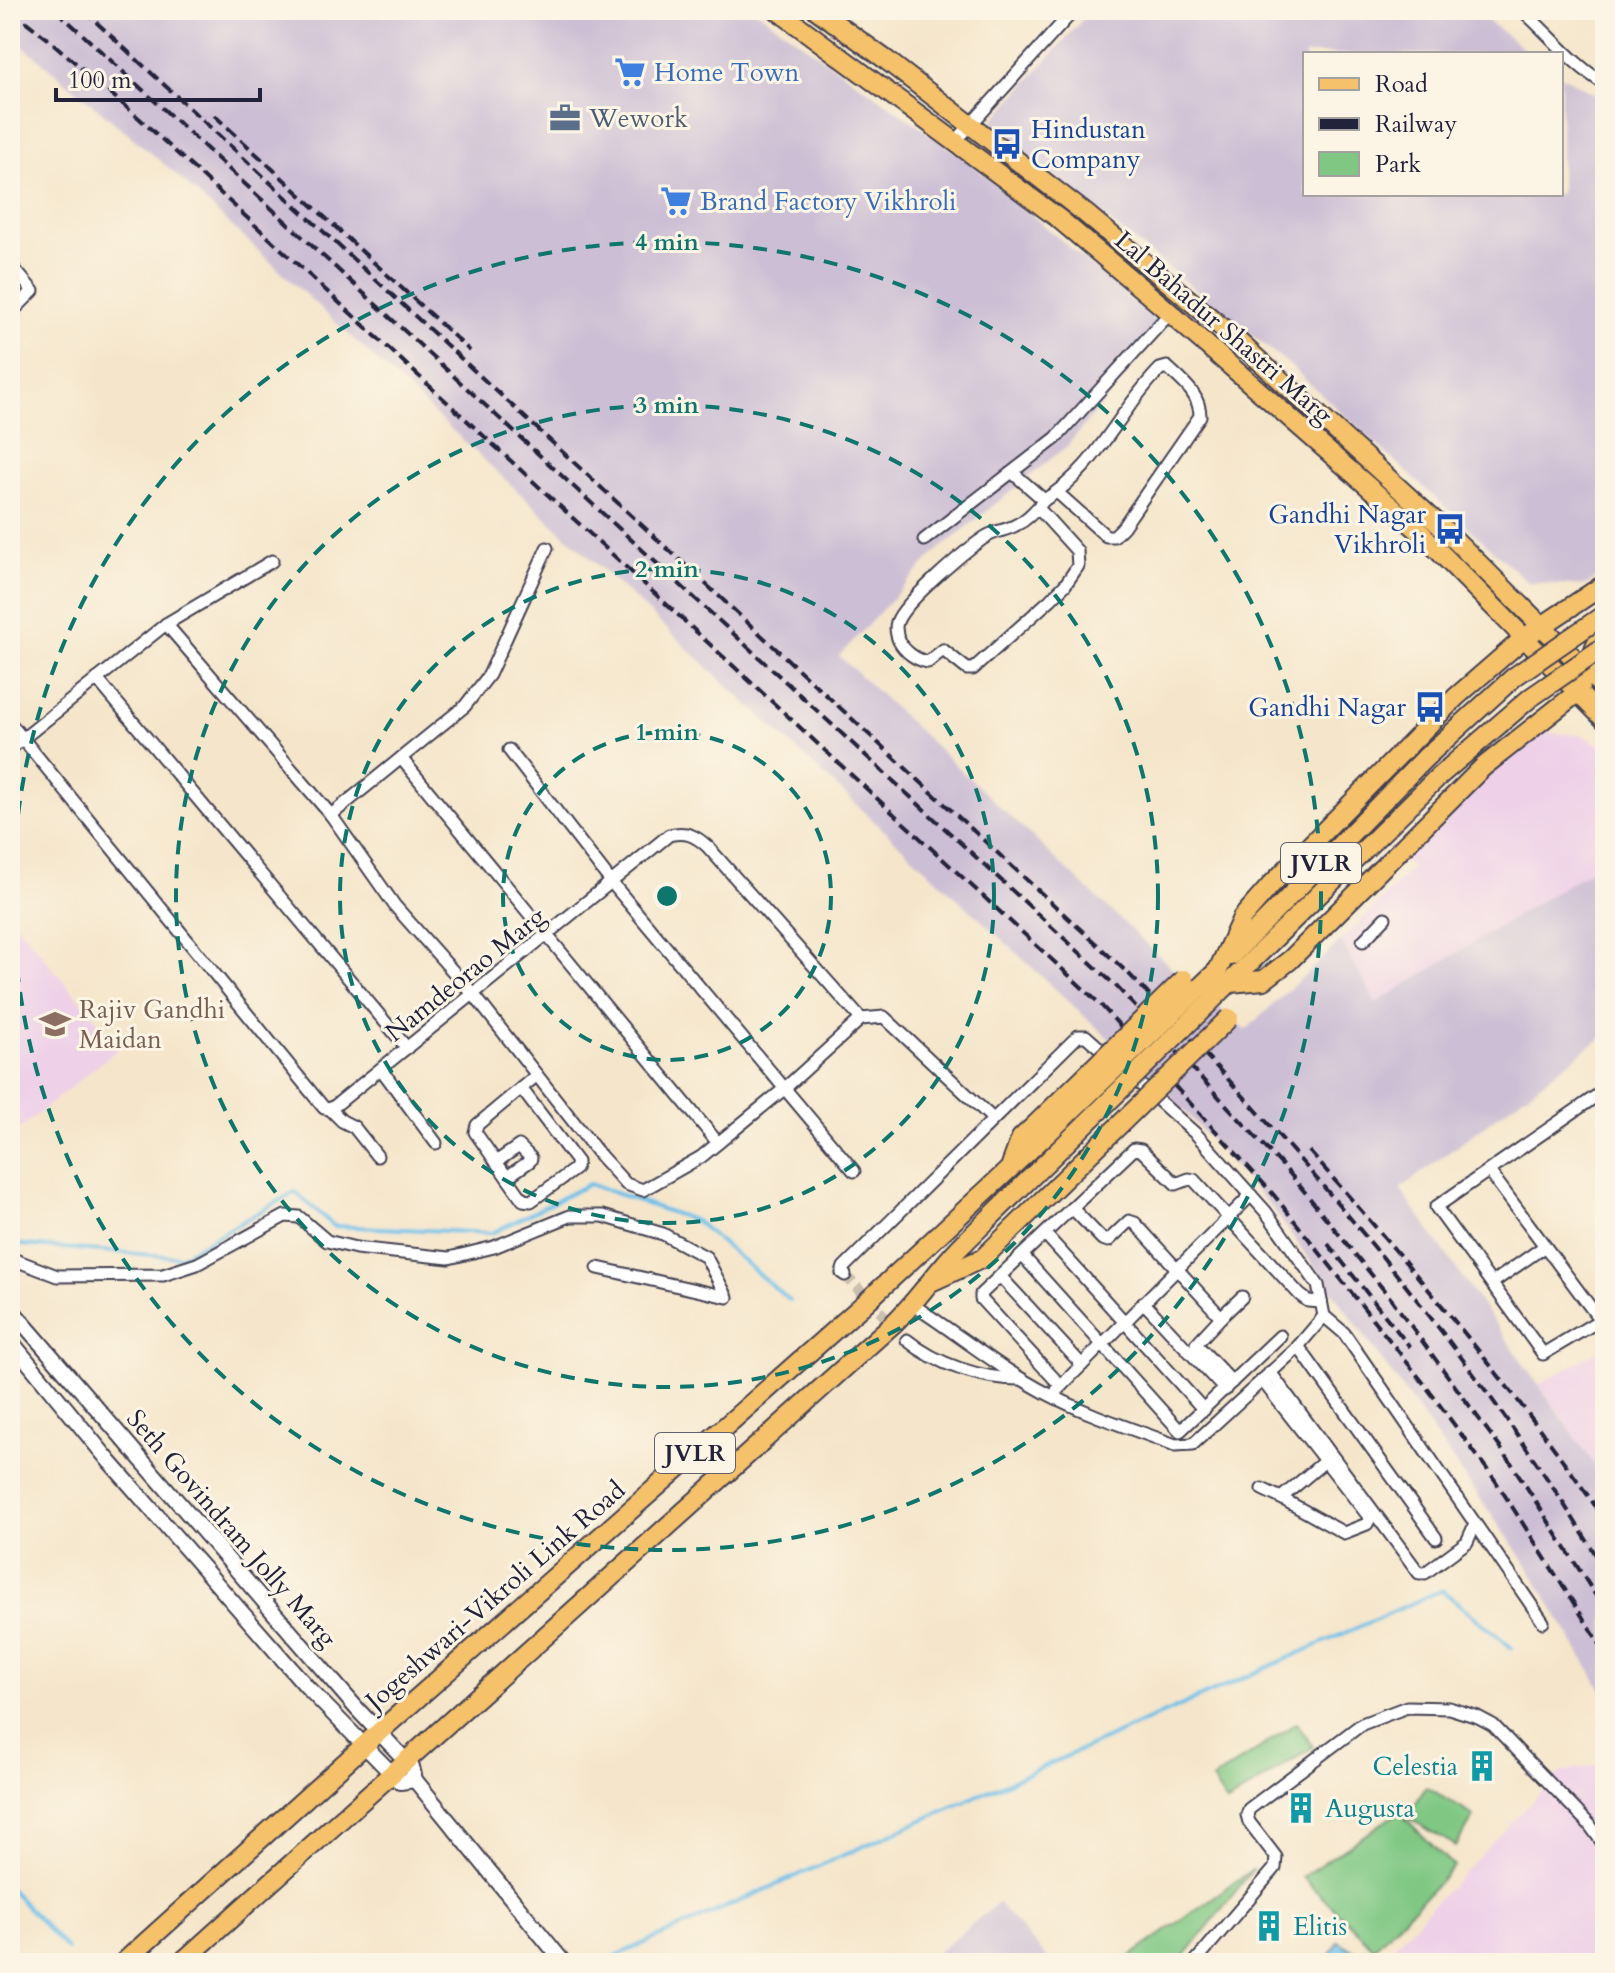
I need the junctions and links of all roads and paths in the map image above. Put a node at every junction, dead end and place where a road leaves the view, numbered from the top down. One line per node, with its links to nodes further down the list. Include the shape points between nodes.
1 (777, 10): 7 (main road, Lal Bahadur Shastri Marg)
2 (817, 10): 6 (main road, Lal Bahadur Shastri Marg)
3 (1074, 10): 6 (street)
4 (1522, 10): 5 (street)
5 (1605, 84)
6 (969, 125): 7 (street); 14 (main road, Lal Bahadur Shastri Marg, via 1230,334)
7 (956, 141): 9 (main road, Lal Bahadur Shastri Marg)
8 (10, 264): 10 (street, via 33,291)
9 (1170, 313): 11 (street, via 1056,438); 14 (main road, Lal Bahadur Shastri Marg)
10 (10, 314)
11 (1013, 473): 13 (street); 15 (street)
12 (1058, 493): 12 (street, via 1106,536 1114,536 1200,416 1193,392 1167,367 1160,369); 13 (street)
13 (1041, 504): 13 (street, via 1015,526 991,534 951,563 902,614 896,631 908,653 928,662 943,650 967,669 980,666 1065,585 1078,566 1077,551)
14 (1425, 524): 18 (main road, Lal Bahadur Shastri Marg); 20 (main road, Lal Bahadur Shastri Marg)
15 (924, 540)
16 (547, 548): 36 (street, via 489,675 465,706)
17 (272, 561): 22 (street)
18 (1495, 579): 20 (main road); 23 (main road, Lal Bahadur Shastri Marg)
19 (1605, 584): 23 (main road)
20 (1480, 593): 25 (main road, Lal Bahadur Shastri Marg)
21 (1605, 614): 42 (main road, JVLR, bridge, via 1514,677 1426,757)
22 (166, 624): 28 (street); 37 (street)
23 (1541, 626): 25 (main road); 27 (main road, Lal Bahadur Shastri Marg)
24 (1605, 634): 27 (main road, via 1598,639)
25 (1524, 638): 30 (main road, Lal Bahadur Shastri Marg); 42 (main road, via 1456,697 1271,885 1242,918)
26 (1605, 646): 42 (main road, JVLR, bridge, via 1530,698 1438,777)
27 (1587, 671): 29 (main road, Lal Bahadur Shastri Marg); 30 (main road)
28 (97, 679): 33 (street); 46 (street)
29 (1605, 689)
30 (1578, 692): 31 (main road, Lal Bahadur Shastri Marg); 42 (main road, via 1483,767 1290,960 1264,980)
31 (1605, 720)
32 (10, 723): 33 (street)
33 (23, 739): 34 (street); 52 (street, via 318,1104)
34 (10, 749)
35 (509, 750): 38 (street)
36 (401, 758): 37 (street); 40 (street)
37 (331, 815): 44 (street, via 395,906)
38 (612, 883): 40 (street, Namdeorao Marg); 45 (street, Namdeorao Marg, via 669,835 684,832 697,837); 50 (street)
39 (1385, 918): 41 (street)
40 (547, 936): 44 (street, Namdeorao Marg); 55 (street)
41 (1363, 941)
42 (1224, 976): 43 (main road, JVLR); 43 (main road); 73 (main road, bridge, via 1229,1018 983,1258)
43 (1196, 991): 73 (main road, JVLR, bridge); 101 (main road, Jogeshwari-Vikroli Link Road / JVLR, bridge, via 1041,1129 1008,1171 864,1304)
44 (474, 995): 46 (street, Namdeorao Marg); 48 (street)
45 (861, 1019): 50 (street); 53 (street, via 884,1017)
46 (407, 1048): 47 (street, Namdeorao Marg)
47 (381, 1069): 52 (street, Namdeorao Marg); 54 (street)
48 (537, 1075): 49 (street); 55 (street, via 626,1184 643,1190)
49 (521, 1088): 57 (street, via 477,1125 475,1132); 60 (street, via 577,1162 575,1169 531,1201 523,1200)
50 (784, 1089): 55 (street); 58 (street)
51 (1605, 1090): 59 (street)
52 (330, 1109): 56 (street, via 354,1127)
53 (993, 1119): 61 (street, via 1078,1036 1086,1036 1197,1135); 70 (street, via 844,1267)
54 (436, 1143)
55 (718, 1143)
56 (377, 1156)
57 (496, 1162): 60 (street); 60 (street, via 522,1146 530,1161)
58 (854, 1171)
59 (1489, 1171): 65 (street); 72 (street, via 1436,1207)
60 (507, 1177)
61 (1251, 1195): 63 (street); 75 (street, via 1318,1285)
62 (1072, 1208): 63 (street, via 1134,1149 1176,1184 1194,1180); 64 (street); 69 (street, via 1108,1241 1129,1221 1135,1223)
63 (1229, 1217): 69 (street); 75 (street, via 1300,1295)
64 (1045, 1234): 66 (street); 81 (street)
65 (1545, 1246): 72 (street); 72 (street, via 1600,1320 1543,1354)
66 (1022, 1255): 71 (street); 85 (street)
67 (10, 1258): 68 (street, via 57,1276 163,1275 197,1264 285,1216 299,1217 327,1241 449,1258 494,1247 570,1216 603,1216 663,1234 706,1257 727,1297)
68 (598, 1268)
69 (1178, 1268): 76 (street); 80 (street)
70 (845, 1275)
71 (1000, 1276): 88 (street); 91 (street, via 981,1299)
72 (1492, 1283)
73 (927, 1284): 77 (main road, JVLR)
74 (1242, 1297): 80 (street)
75 (1321, 1302): 79 (street)
76 (1144, 1303): 81 (street); 87 (street)
77 (913, 1305): 90 (street); 103 (main road, JVLR)
78 (10, 1308): 101 (street, Seth Govindram Jolly Marg)
79 (1324, 1316): 86 (street); 98 (street, via 1344,1333)
80 (1221, 1317): 87 (street)
81 (1124, 1323): 85 (street); 94 (street)
82 (1280, 1336): 92 (street)
83 (10, 1340): 102 (street, via 110,1462)
84 (907, 1340): 90 (street, via 924,1354 983,1375)
85 (1103, 1344): 88 (street); 94 (street, via 1180,1431)
86 (1298, 1346): 89 (street); 99 (street)
87 (1192, 1347): 92 (street)
88 (1082, 1365): 91 (street)
89 (1266, 1376): 93 (street, via 1193,1444 1184,1445); 95 (street); 98 (street, via 1419,1573 1467,1542)
90 (1020, 1379): 93 (street)
91 (1061, 1386): 93 (street)
92 (1228, 1386): 94 (street)
93 (1051, 1396)
94 (1204, 1410)
95 (1325, 1461): 97 (street); 97 (street, via 1370,1518 1367,1524 1344,1533)
96 (1262, 1489): 97 (street)
97 (1281, 1498)
98 (1475, 1524): 100 (street)
99 (1436, 1538)
100 (1543, 1622)
101 (379, 1732): 102 (main road, Jogeshwari-Vikroli Link Road / JVLR); 103 (street, Seth Govindram Jolly Marg)
102 (363, 1746): 104 (street); 107 (main road, Jogeshwari-Vikroli Link Road / JVLR)
103 (407, 1762): 104 (main road, JVLR); 105 (street, Seth Govindram Jolly Marg)
104 (392, 1775): 105 (street, via 400,1782); 108 (main road, JVLR)
105 (415, 1780): 109 (street, Seth Govindram Jolly Marg)
106 (1605, 1846): 110 (street, via 1561,1793 1485,1719 1427,1706 1387,1712 1362,1724 1249,1809 1249,1822 1276,1857 1275,1868)
107 (123, 1963)
108 (181, 1963)
109 (564, 1963)
110 (1194, 1963)

